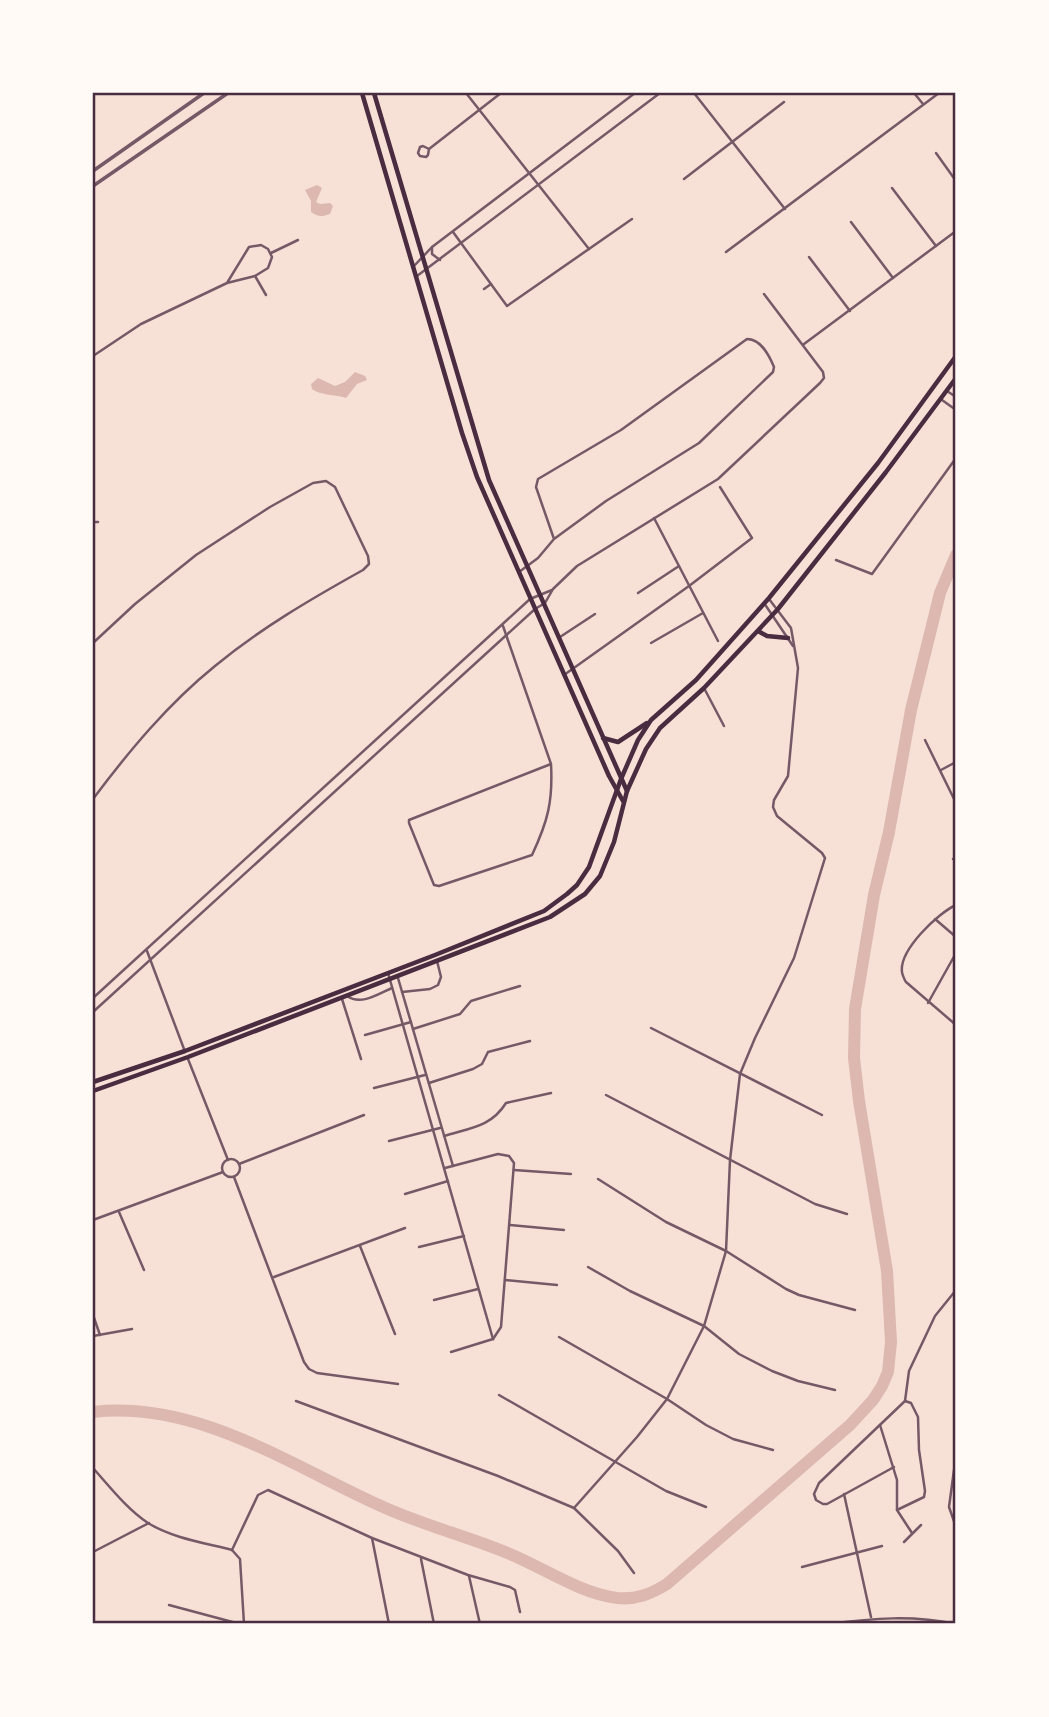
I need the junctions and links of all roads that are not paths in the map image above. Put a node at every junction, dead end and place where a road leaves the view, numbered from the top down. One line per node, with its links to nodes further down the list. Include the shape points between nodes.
1 (204, 93): 18 (street)
2 (228, 93): 23 (street)
3 (362, 93): 28 (main road)
4 (374, 93): 26 (main road)
5 (466, 93): 14 (street)
6 (501, 93): 14 (street)
7 (635, 93): 19 (street)
8 (660, 93): 22 (street)
9 (694, 93): 15 (street)
10 (915, 93): 13 (street)
11 (939, 93): 13 (street)
12 (784, 102): 15 (street)
13 (923, 104): 25 (street)
14 (480, 110): 16 (street); 19 (street)
15 (733, 142): 20 (street); 25 (street)
16 (429, 149)
17 (936, 153): 21 (street)
18 (93, 172)
19 (529, 173): 22 (street); 31 (street)
20 (684, 180)
21 (956, 181)
22 (538, 185): 33 (street); 36 (street)
23 (93, 186)
24 (892, 188): 34 (street)
25 (785, 209): 37 (street)
26 (411, 217): 28 (main road); 39 (main road)
27 (632, 219): 36 (street)
28 (400, 220): 42 (main road)
29 (851, 222): 46 (street)
30 (956, 231): 34 (street)
31 (453, 232): 33 (street); 35 (street)
32 (298, 240): 38 (street)
33 (461, 244): 41 (street); 48 (street)
34 (936, 246): 46 (street)
35 (432, 247): 39 (street); 41 (street, via 432,254)
36 (589, 249): 48 (street, via 507,306)
37 (726, 252)
38 (271, 253): 44 (street, via 271,265); 47 (street, via 261,245 249,247)
39 (422, 256): 42 (street); 43 (main road)
40 (808, 257): 54 (street)
41 (440, 260): 43 (street)
42 (414, 267): 45 (main road)
43 (426, 269): 45 (street); 52 (main road)
44 (255, 276): 47 (street); 51 (street)
45 (416, 276): 53 (main road)
46 (893, 278): 54 (street)
47 (227, 283): 56 (street, via 141,324)
48 (491, 284): 49 (street)
49 (484, 289)
50 (764, 294): 55 (street)
51 (266, 295)
52 (435, 300): 53 (main road); 71 (main road, via 489,480)
53 (424, 303): 72 (main road, via 461,433)
54 (850, 311): 55 (street)
55 (803, 344): 65 (street, via 823,372 820,383 718,480)
56 (93, 356)
57 (956, 356): 77 (main road, via 878,463)
58 (956, 378): 59 (main road)
59 (947, 390): 60 (street); 61 (main road)
60 (956, 397)
61 (941, 399): 62 (street); 82 (main road)
62 (956, 410)
63 (956, 458): 69 (street, via 872,574)
64 (720, 487): 73 (street, via 752,538)
65 (654, 518): 70 (street); 74 (street, via 577,566)
66 (93, 522): 67 (street)
67 (98, 522)
68 (554, 540): 68 (street, via 606,501 699,443 773,372 759,342 747,339 621,430 538,479 536,487); 71 (street)
69 (836, 560)
70 (679, 566): 73 (street); 76 (street)
71 (528, 567): 72 (street); 75 (main road)
72 (519, 572): 78 (main road)
73 (690, 586): 83 (street); 95 (street)
74 (553, 589): 75 (street); 79 (street)
75 (540, 593): 78 (street); 79 (main road)
76 (639, 593)
77 (769, 598): 80 (main road); 82 (street)
78 (530, 599): 81 (main road); 86 (street)
79 (545, 603): 81 (street); 89 (main road)
80 (764, 603): 85 (street); 98 (main road, via 696,680)
81 (535, 609): 88 (street); 96 (main road)
82 (778, 609): 85 (main road); 94 (street, via 791,628)
83 (703, 612): 91 (street); 93 (street)
84 (595, 614): 89 (street)
85 (773, 614): 87 (main road); 90 (street)
86 (503, 625): 88 (street); 114 (street)
87 (758, 631): 90 (main road); 97 (main road)
88 (505, 638): 103 (street); 116 (street)
89 (560, 638): 95 (main road)
90 (789, 638): 94 (street)
91 (718, 641)
92 (93, 643): 108 (street, via 195,555 313,483 326,481 335,487 368,556 369,564 363,570 311,598 213,667 139,740)
93 (652, 643)
94 (793, 646): 140 (street, via 798,668 791,762 773,807 777,816 825,858 794,958)
95 (574, 667): 96 (street); 100 (main road)
96 (564, 675): 106 (main road)
97 (704, 688): 99 (street); 107 (main road, via 660,729)
98 (651, 720): 100 (main road, via 618,742); 105 (main road)
99 (724, 726)
100 (603, 738): 105 (main road)
101 (925, 740): 104 (street)
102 (956, 762): 104 (street)
103 (551, 764): 103 (street, via 409,820 434,885 533,855 547,823)
104 (941, 770): 110 (street)
105 (621, 779): 106 (main road); 107 (main road)
106 (617, 790): 109 (main road); 118 (main road, via 589,867 568,894 544,911)
107 (627, 792): 109 (main road)
108 (93, 799)
109 (624, 802): 117 (main road, via 600,876 585,894 550,917)
110 (956, 803)
111 (956, 905): 112 (street)
112 (934, 918): 113 (street); 127 (street, via 915,940 902,973)
113 (956, 937)
114 (147, 950): 116 (street); 126 (street)
115 (956, 953): 127 (street)
116 (151, 959): 128 (street); 136 (street)
117 (437, 961): 120 (main road); 124 (street, via 438,985)
118 (396, 970): 119 (main road); 120 (street)
119 (388, 973): 121 (street); 136 (main road)
120 (398, 976): 121 (main road); 124 (street)
121 (390, 979): 123 (street); 125 (main road)
122 (520, 986): 133 (street, via 471,1001 460,1014)
123 (393, 988): 125 (street, via 364,1000); 130 (street)
124 (402, 992): 129 (street)
125 (344, 997): 137 (main road); 138 (street)
126 (93, 998)
127 (928, 1003): 131 (street)
128 (93, 1012)
129 (411, 1022): 130 (street); 133 (street)
130 (404, 1024): 134 (street); 141 (street)
131 (956, 1026)
132 (651, 1028): 140 (street)
133 (413, 1029): 139 (street)
134 (365, 1034)
135 (530, 1041): 143 (street, via 488,1052 473,1069)
136 (185, 1051): 137 (street); 142 (main road)
137 (188, 1057): 145 (main road); 154 (street)
138 (361, 1059)
139 (426, 1074): 141 (street); 143 (street)
140 (740, 1074): 149 (street); 155 (street)
141 (419, 1077): 144 (street); 151 (street)
142 (93, 1082)
143 (429, 1083): 150 (street)
144 (374, 1088)
145 (93, 1091)
146 (551, 1093): 152 (street, via 506,1103 486,1123)
147 (606, 1095): 155 (street)
148 (364, 1115): 156 (street)
149 (822, 1115)
150 (442, 1127): 151 (street); 152 (street)
151 (434, 1129): 153 (street); 158 (street)
152 (444, 1136): 157 (street)
153 (389, 1141)
154 (228, 1160): 156 (street); 160 (street)
155 (730, 1160): 167 (street, via 815,1205); 175 (street)
156 (239, 1164): 162 (street)
157 (453, 1166): 158 (street); 159 (street, via 503,1153 514,1163)
158 (445, 1168): 164 (street)
159 (514, 1170): 161 (street); 169 (street)
160 (223, 1172): 162 (street); 166 (street)
161 (571, 1174)
162 (234, 1177): 178 (street)
163 (598, 1179): 175 (street, via 666,1222)
164 (449, 1181): 165 (street); 172 (street)
165 (405, 1194)
166 (119, 1210): 168 (street); 177 (street)
167 (847, 1214)
168 (93, 1220)
169 (510, 1225): 171 (street); 179 (street)
170 (405, 1228): 173 (street)
171 (564, 1230)
172 (464, 1236): 174 (street); 181 (street)
173 (359, 1245): 178 (street); 188 (street)
174 (419, 1247)
175 (726, 1251): 184 (street, via 799,1295); 186 (street)
176 (588, 1267): 186 (street)
177 (144, 1270)
178 (273, 1277): 194 (street, via 309,1369)
179 (505, 1280): 180 (street); 192 (street, via 501,1327)
180 (557, 1285)
181 (479, 1288): 183 (street); 192 (street)
182 (956, 1290): 199 (street, via 935,1316 909,1371)
183 (434, 1300)
184 (855, 1310)
185 (93, 1315): 189 (street)
186 (704, 1326): 195 (street, via 772,1371); 197 (street)
187 (132, 1329): 189 (street)
188 (395, 1334)
189 (100, 1335): 190 (street)
190 (93, 1336)
191 (559, 1337): 197 (street)
192 (494, 1339): 193 (street)
193 (451, 1352)
194 (398, 1384)
195 (835, 1390)
196 (499, 1395): 202 (street)
197 (667, 1399): 201 (street, via 733,1439); 202 (street)
198 (296, 1401): 207 (street)
199 (905, 1401): 200 (street); 209 (street, via 918,1417 925,1491 924,1497)
200 (880, 1425): 203 (street); 206 (street, via 819,1483 814,1494 822,1504)
201 (773, 1450)
202 (616, 1462): 207 (street); 208 (street, via 666,1491)
203 (894, 1467): 206 (street); 209 (street)
204 (93, 1468): 210 (street)
205 (954, 1470): 212 (street, via 949,1507)
206 (844, 1494): 219 (street)
207 (573, 1507): 222 (street, via 618,1550)
208 (706, 1507)
209 (897, 1510): 213 (street)
210 (149, 1523): 217 (street); 218 (street)
211 (921, 1525): 213 (street)
212 (956, 1527)
213 (912, 1533): 215 (street)
214 (372, 1538): 217 (street, via 268,1490 258,1495); 220 (street); 228 (street)
215 (904, 1542)
216 (882, 1546): 219 (street)
217 (232, 1550): 227 (street, via 240,1559)
218 (93, 1552)
219 (858, 1552): 221 (street); 226 (street)
220 (421, 1558): 223 (street); 229 (street)
221 (802, 1567)
222 (634, 1573)
223 (468, 1575): 225 (street, via 515,1590); 230 (street)
224 (169, 1605): 227 (street)
225 (520, 1612)
226 (871, 1618): 231 (street); 232 (street)
227 (242, 1624)
228 (389, 1624)
229 (434, 1624)
230 (481, 1624)
231 (830, 1624)
232 (956, 1624)

